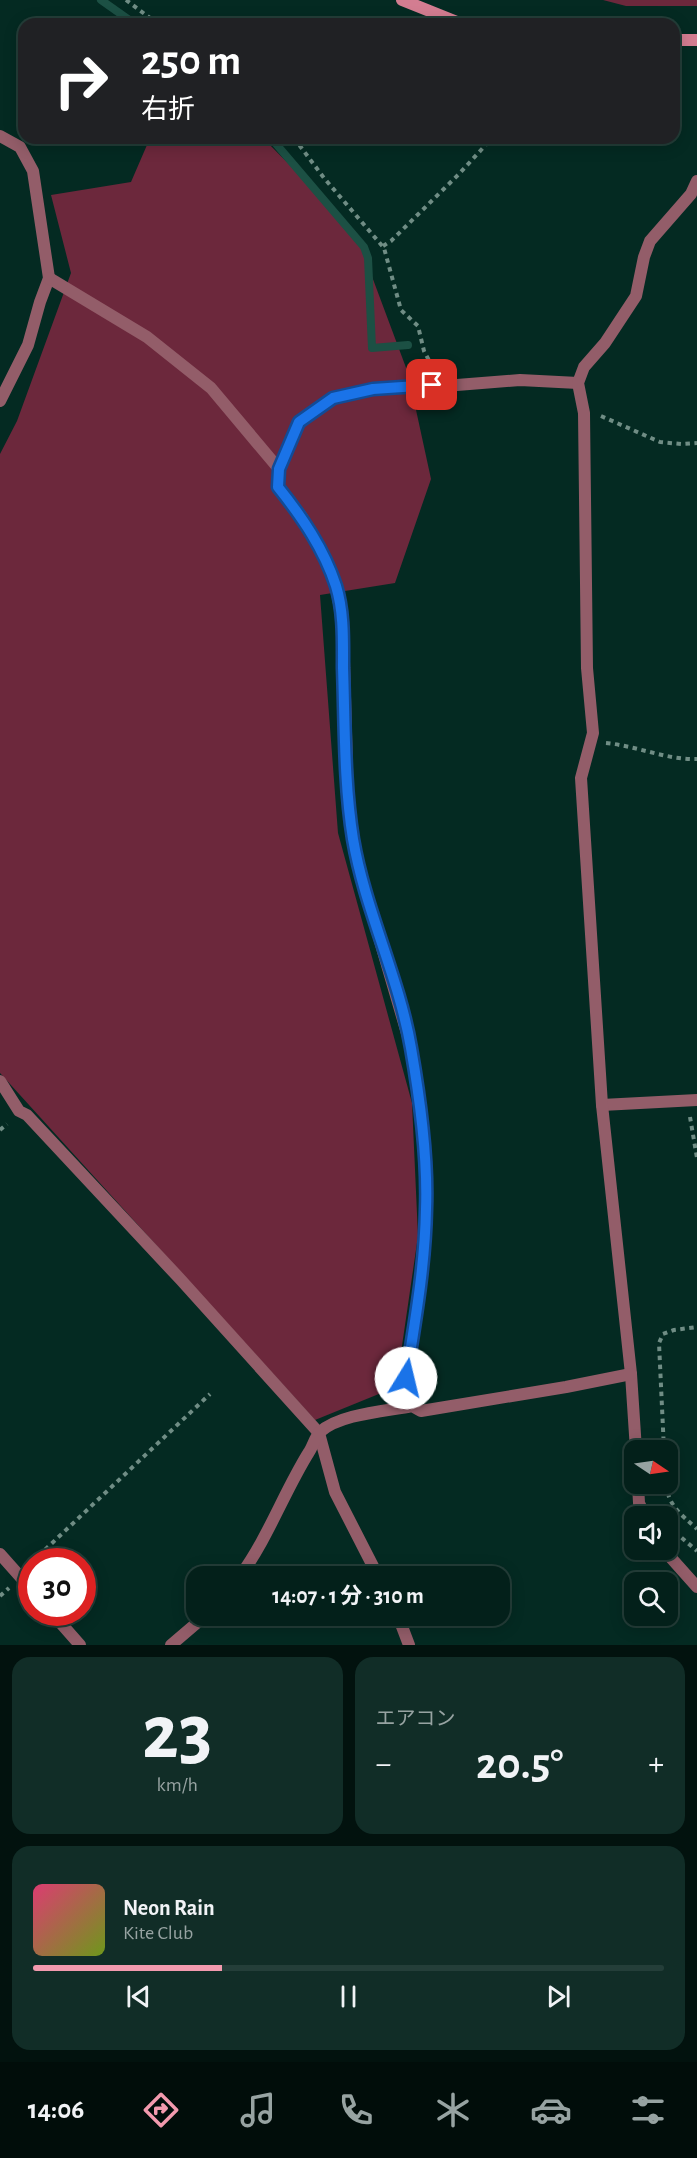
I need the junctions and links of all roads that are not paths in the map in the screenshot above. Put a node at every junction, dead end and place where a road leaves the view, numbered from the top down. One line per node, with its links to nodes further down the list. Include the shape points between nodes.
1 (402, 0): 2 (main road)
2 (447, 18)
3 (680, 40): 4 (main road)
4 (697, 40)
5 (0, 136): 7 (street, via 20,147 33,171)
6 (697, 181): 8 (street, via 691,194 650,241 636,297 584,367)
7 (49, 278): 9 (street, via 28,345); 10 (street, via 147,337 211,388)
8 (578, 383): 10 (street, via 520,380 420,385 333,398 299,422); 13 (street, via 584,413 586,668 593,733 581,778)
9 (0, 401)
10 (279, 469): 15 (street, via 278,487 323,553 336,587 343,626 348,802 353,840 411,1047 424,1140 427,1207 420,1292 406,1378)
11 (0, 1081): 16 (street, via 19,1110 96,1188)
12 (692, 1100): 13 (street)
13 (602, 1105): 14 (street)
14 (631, 1374): 15 (street, via 421,1411); 17 (street)
15 (412, 1406): 16 (street, via 344,1420)
16 (319, 1433): 20 (street); 21 (street, via 335,1492)
17 (635, 1440)
18 (0, 1554): 22 (street)
19 (673, 1560): 23 (street)
20 (246, 1566)
21 (373, 1566)
22 (18, 1574)
23 (697, 1587)
24 (63, 1626): 27 (street)
25 (193, 1626): 28 (street)
26 (402, 1626): 29 (street)
27 (80, 1645)
28 (171, 1645)
29 (409, 1645)

